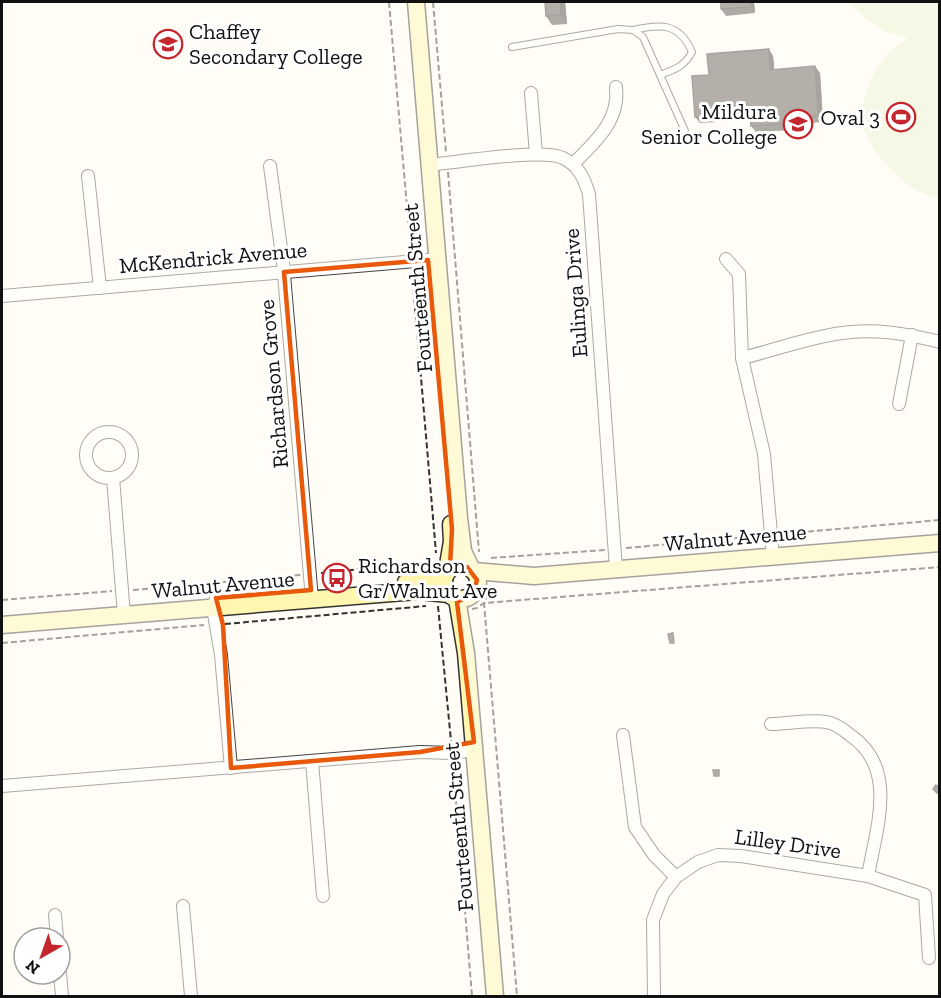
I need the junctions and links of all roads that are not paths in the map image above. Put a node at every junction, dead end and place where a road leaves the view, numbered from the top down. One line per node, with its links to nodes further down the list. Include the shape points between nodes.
1 (406, 2): 15 (street, Fourteenth Street)
2 (416, 2): 11 (street, Fourteenth Street)
3 (633, 30): 4 (lane, via 618,29); 5 (lane, via 643,38); 5 (lane, via 657,25 673,28 687,40 692,51 688,60)
4 (512, 47)
5 (660, 75): 8 (lane)
6 (616, 87): 10 (street, via 618,100 610,121)
7 (531, 93): 9 (street)
8 (685, 131)
9 (536, 154): 10 (street, via 562,157); 11 (street)
10 (573, 164): 27 (street, Eulinga Drive, via 583,175 589,194)
11 (430, 165): 25 (street, Fourteenth Street)
12 (270, 166): 16 (street, Richardson Grove)
13 (88, 176): 17 (street)
14 (726, 259): 21 (street, via 739,274)
15 (420, 260): 16 (street, McKendrick Avenue); 25 (street, Fourteenth Street, via 452,529)
16 (284, 272): 17 (street, McKendrick Avenue); 31 (street, Richardson Grove)
17 (100, 288): 18 (street, McKendrick Avenue)
18 (2, 296)
19 (912, 335): 20 (street); 21 (street, via 843,333); 22 (street)
20 (939, 342)
21 (742, 358): 26 (street, via 764,454)
22 (899, 404)
23 (113, 478): 33 (street)
24 (939, 543): 26 (street, Walnut Avenue)
25 (450, 552): 28 (street, Fourteenth Street); 29 (street, Fourteenth Street)
26 (773, 557): 27 (street, Walnut Avenue)
27 (616, 569): 30 (street, Walnut Avenue)
28 (473, 570): 29 (street, via 462,565); 30 (street, Walnut Avenue); 32 (street, via 477,580)
29 (447, 572): 31 (street, Walnut Avenue, via 428,580); 32 (street, via 444,584)
30 (534, 576): 32 (street, Walnut Avenue)
31 (311, 588): 32 (street, Walnut Avenue, via 420,591); 34 (street, Walnut Avenue)
32 (466, 600): 39 (street, Fourteenth Street)
33 (123, 604): 34 (street, Walnut Avenue); 35 (street, Walnut Avenue); 36 (street, Walnut Avenue)
34 (217, 604): 41 (street)
35 (2, 616)
36 (2, 625)
37 (771, 724): 43 (street, via 826,722 860,742 873,758 881,794)
38 (623, 735): 44 (street, via 635,827 654,855)
39 (474, 746): 40 (street); 51 (street, Fourteenth Street)
40 (312, 760): 41 (street); 45 (street)
41 (231, 768): 42 (street)
42 (2, 786)
43 (868, 876): 44 (street, Lilley Drive, via 718,855 698,862); 49 (street, Lilley Drive, via 925,895)
44 (676, 877): 52 (street, Lilley Drive, via 663,894 653,920)
45 (322, 896)
46 (183, 906): 50 (street)
47 (55, 915): 48 (street)
48 (56, 926)
49 (929, 958)
50 (191, 996)
51 (495, 996)
52 (654, 996)

